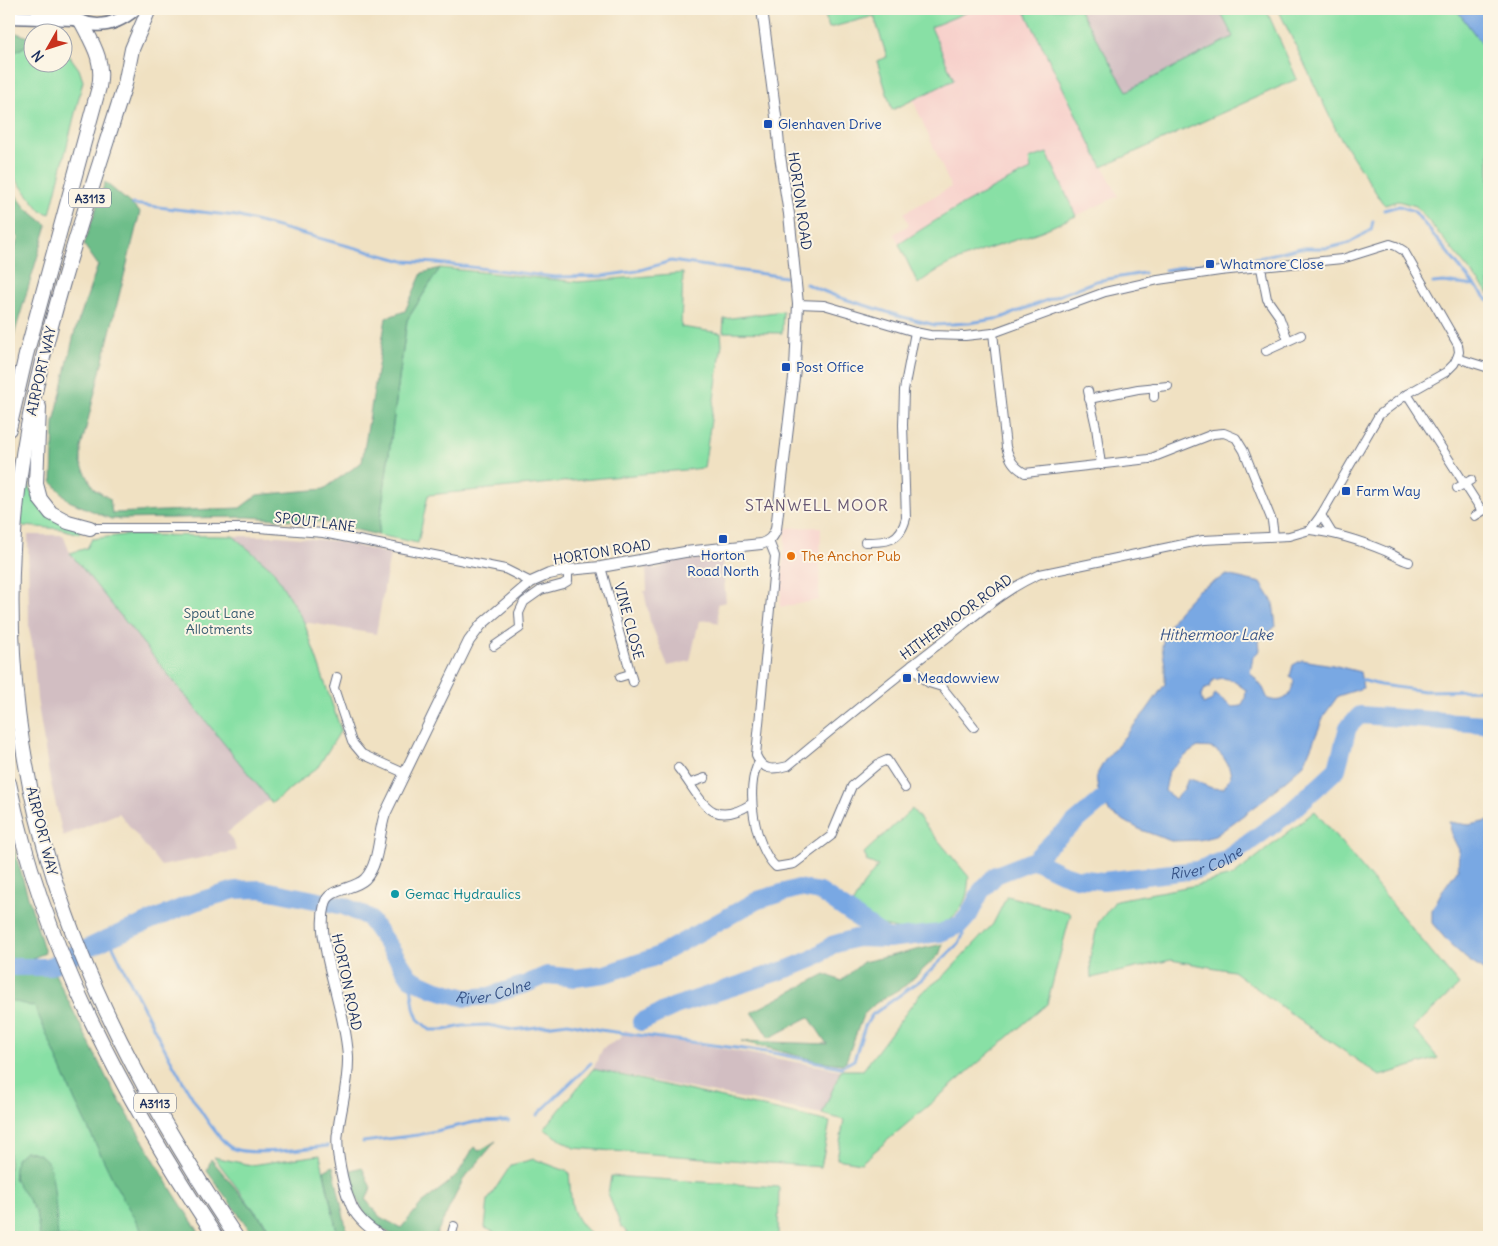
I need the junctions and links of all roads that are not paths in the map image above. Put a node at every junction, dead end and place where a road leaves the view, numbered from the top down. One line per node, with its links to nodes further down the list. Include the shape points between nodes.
1 (61, 9): 6 (main road)
2 (135, 9): 6 (main road, via 109,24)
3 (148, 9): 19 (highway, AIRPORT WAY / A3113, via 132,49 125,84 60,294)
4 (762, 9): 8 (street, HORTON ROAD)
5 (9, 17): 6 (main road)
6 (78, 21): 14 (highway, AIRPORT WAY / A3113, via 96,50 101,67 99,87)
7 (1261, 268): 10 (street, via 1158,280 1105,292); 12 (street, via 1266,299 1279,316); 15 (street, via 1342,260 1390,244 1396,246 1404,251 1458,345)
8 (798, 304): 9 (street, via 824,305); 31 (street, HORTON ROAD, via 786,459 776,530)
9 (914, 332): 10 (street, via 948,336); 32 (street, via 904,390 906,518 903,529 886,542)
10 (993, 333): 24 (street, via 1006,447 1015,467 1025,472)
11 (1301, 335): 12 (street)
12 (1288, 340): 13 (street)
13 (1266, 351)
14 (26, 355): 20 (highway); 23 (highway, AIRPORT WAY / A3113)
15 (1457, 358): 16 (street); 21 (street, via 1446,372)
16 (1489, 368)
17 (1168, 386): 18 (street)
18 (1154, 387): 22 (street); 24 (street, via 1088,395)
19 (36, 389): 27 (highway, via 40,410 36,484 40,499 51,513); 52 (highway, AIRPORT WAY / A3113, via 19,484 12,588 14,678 32,794 54,878 75,940 112,1023 192,1169)
20 (9, 393)
21 (1407, 394): 25 (street); 26 (street, via 1379,415)
22 (1154, 397)
23 (9, 429)
24 (1101, 465): 30 (street, via 1149,459 1213,434 1224,433 1236,438 1244,451 1272,521)
25 (1482, 512)
26 (1321, 515): 28 (street); 29 (street)
27 (90, 528): 36 (street, SPOUT LANE, via 259,528 323,533 506,569)
28 (1310, 530): 29 (street); 30 (street, HITHERMOOR ROAD)
29 (1332, 533): 33 (street)
30 (1274, 536): 38 (street, HITHERMOOR ROAD, via 1203,540 1040,574 1008,590)
31 (769, 541): 34 (street, HORTON ROAD); 42 (street, via 775,556 757,736)
32 (865, 542)
33 (1409, 562)
34 (601, 567): 35 (street, HORTON ROAD); 40 (street, VINE CLOSE, via 632,678)
35 (568, 570): 36 (street, HORTON ROAD); 37 (street, via 568,581 541,590 524,602 519,613 520,628)
36 (531, 582): 44 (street, HORTON ROAD, via 481,625 469,641)
37 (494, 646)
38 (912, 664): 41 (street, via 922,678 942,687); 42 (street, HITHERMOOR ROAD, via 788,766 776,769 764,767)
39 (337, 677): 44 (street, via 334,688 352,742 362,754)
40 (620, 677)
41 (974, 728)
42 (759, 762): 49 (street, via 753,774)
43 (678, 768): 47 (street)
44 (404, 772): 53 (street, HORTON ROAD, via 383,820 370,872 357,884 328,896 322,918 322,934 348,1056 346,1090 337,1134 345,1188 350,1205 358,1216)
45 (706, 778): 47 (street)
46 (9, 783): 51 (highway, AIRPORT WAY / A3113, via 27,860 68,971 137,1108)
47 (690, 784): 49 (street, via 701,801 715,812 729,815)
48 (904, 788): 49 (street, via 887,760 878,764 852,786 831,836 794,864 776,867 766,854)
49 (751, 804)
50 (454, 1226): 54 (street)
51 (216, 1237)
52 (236, 1237)
53 (383, 1237)
54 (451, 1237)

